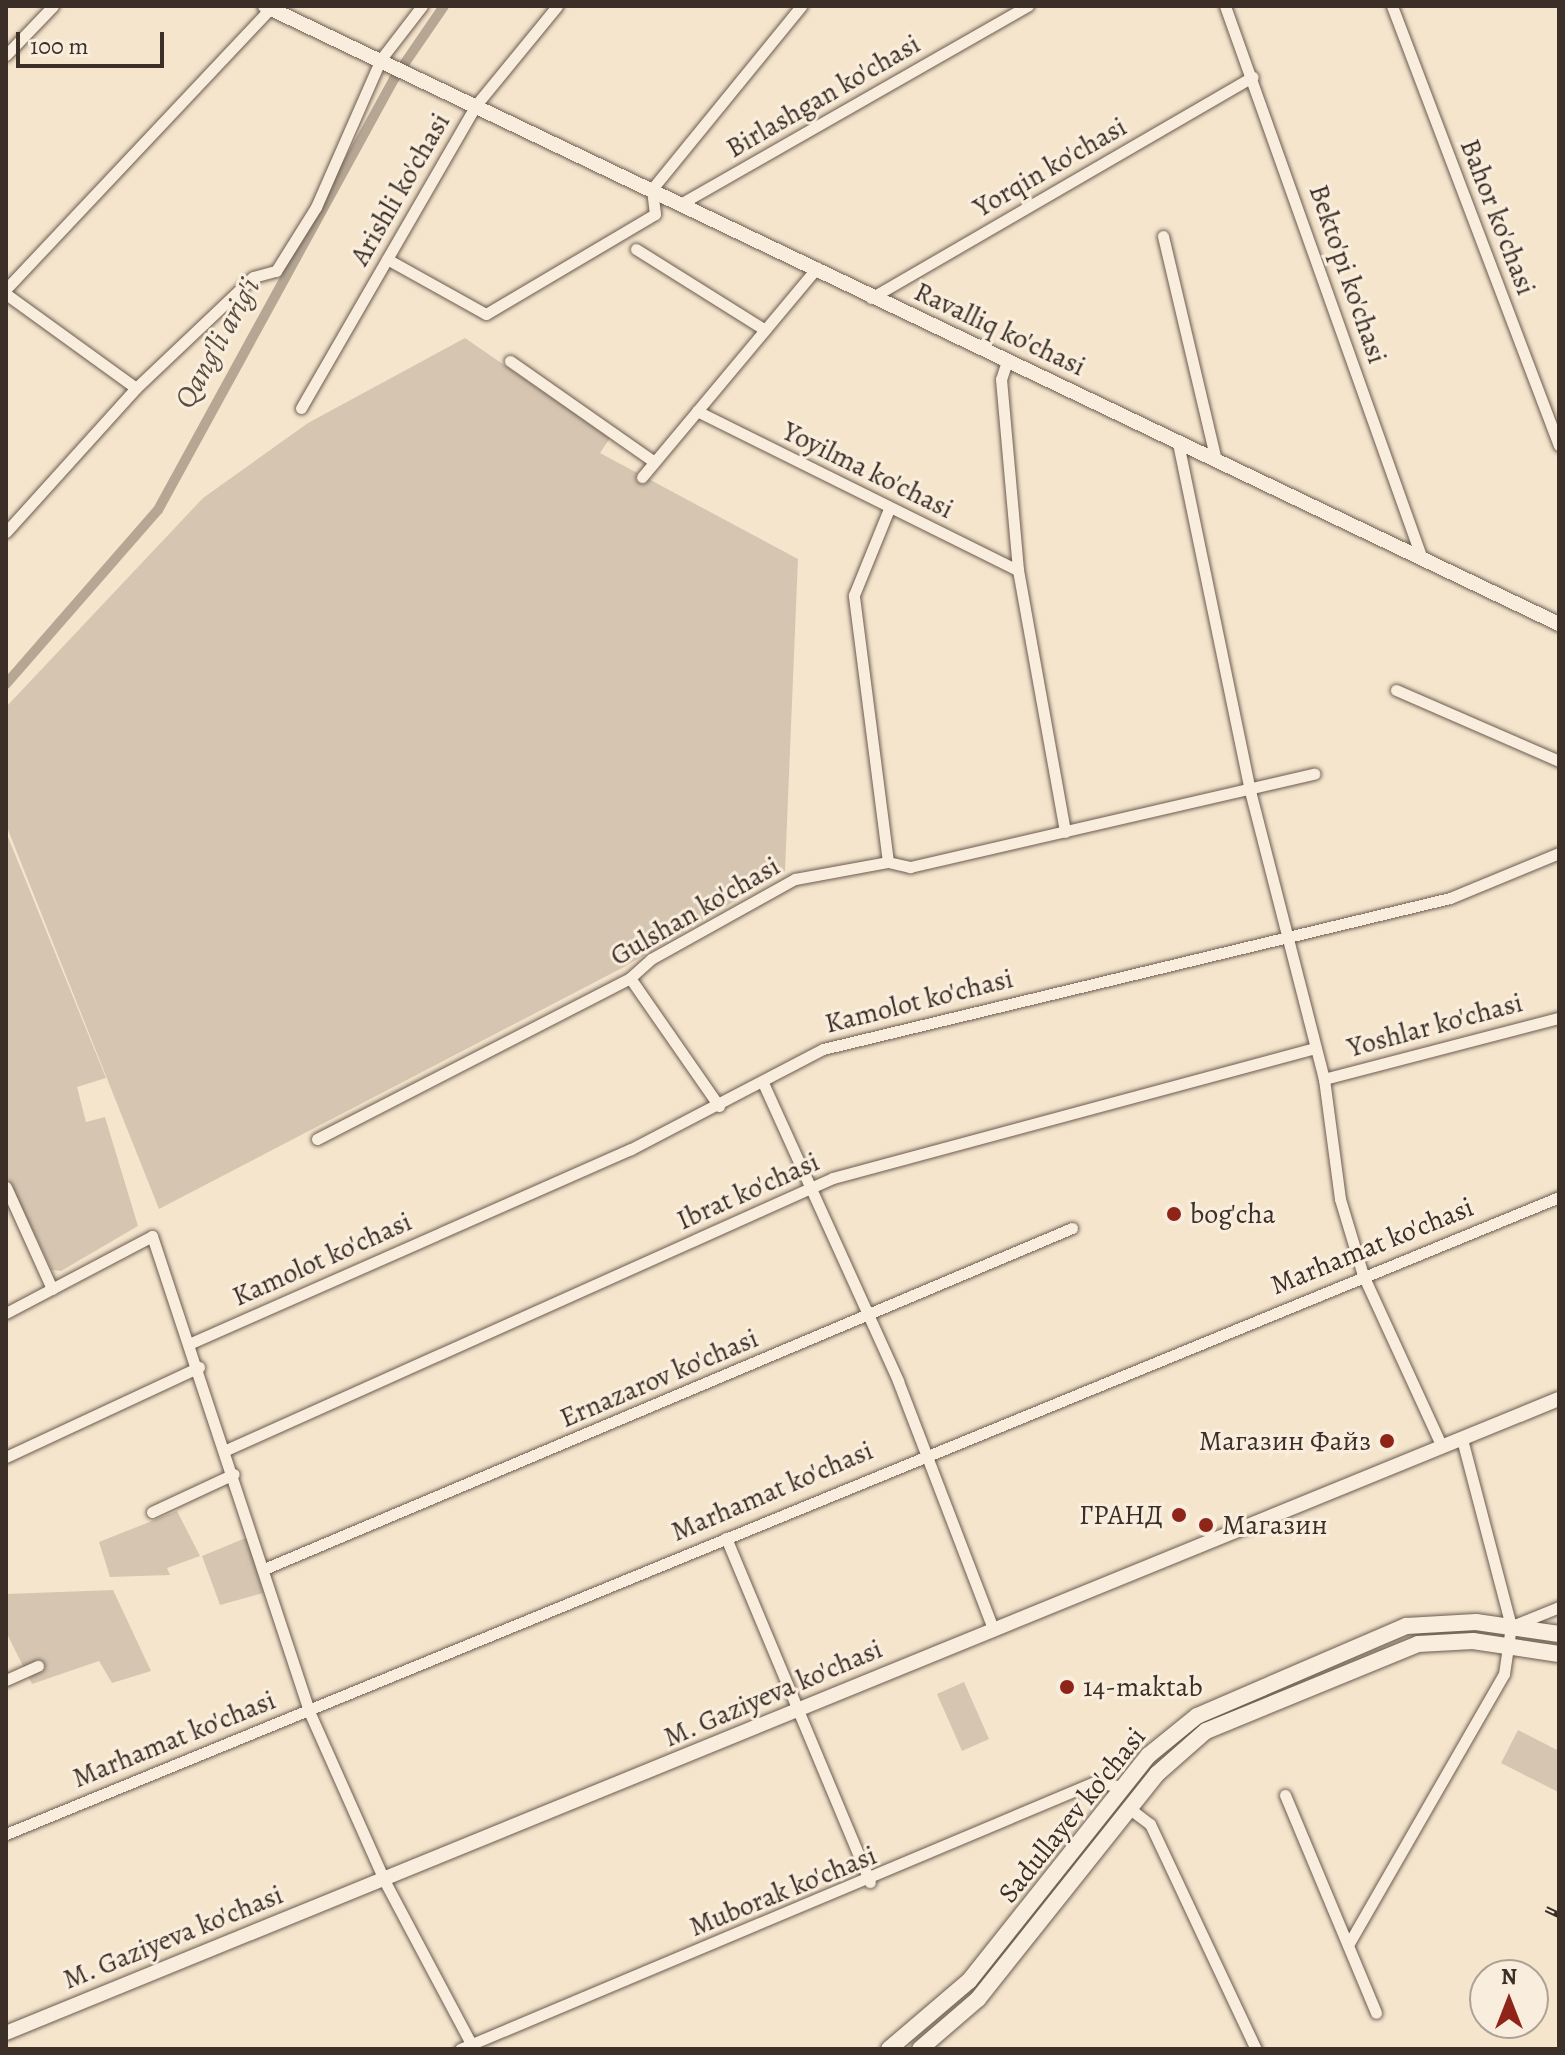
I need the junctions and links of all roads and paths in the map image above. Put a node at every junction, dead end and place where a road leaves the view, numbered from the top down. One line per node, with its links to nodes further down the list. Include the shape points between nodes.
1 (53, 6): 9 (street)
2 (422, 6): 10 (street)
3 (557, 6): 12 (street, Arishli ko'chasi)
4 (801, 6): 13 (street)
5 (1028, 6): 14 (street, Birlashgan ko'chasi)
6 (1225, 6): 11 (street, Bekto'pi ko'chasi)
7 (1392, 6): 28 (street, Bahor ko'chasi)
8 (268, 7): 10 (street, Ravalliq ko'chasi); 19 (street)
9 (6, 55)
10 (384, 60): 12 (street, Ravalliq ko'chasi); 24 (street, via 316,207 276,271 253,277)
11 (1253, 77): 20 (street, Yorqin ko'chasi); 34 (street, Bekto'pi ko'chasi)
12 (476, 105): 13 (street, Ravalliq ko'chasi); 17 (street, Arishli ko'chasi)
13 (652, 189): 14 (street, Ravalliq ko'chasi); 17 (street, via 655,214 486,314)
14 (682, 203): 18 (street, Ravalliq ko'chasi)
15 (1163, 236): 29 (street)
16 (636, 249): 21 (street)
17 (387, 259): 25 (street, Arishli ko'chasi)
18 (817, 268): 20 (street, Ravalliq ko'chasi); 21 (street)
19 (6, 292): 24 (street)
20 (871, 298): 23 (street, Ravalliq ko'chasi)
21 (765, 330): 26 (street)
22 (510, 361): 30 (street)
23 (1007, 361): 27 (street, Ravalliq ko'chasi); 35 (street, via 1001,379)
24 (136, 388): 33 (street)
25 (301, 408)
26 (697, 411): 30 (street); 32 (street, Yoyilma ko'chasi)
27 (1178, 443): 29 (street, Ravalliq ko'chasi); 40 (street)
28 (1559, 445)
29 (1216, 461): 34 (street, Ravalliq ko'chasi)
30 (654, 462): 31 (street)
31 (642, 477)
32 (889, 509): 35 (street, Yoyilma ko'chasi); 43 (street, via 854,595)
33 (6, 532)
34 (1422, 559): 36 (street, Ravalliq ko'chasi)
35 (1018, 570): 41 (street)
36 (1559, 624)
37 (1396, 690): 38 (street)
38 (1559, 761)
39 (1314, 774): 40 (street, Gulshan ko'chasi)
40 (1249, 787): 41 (street, Gulshan ko'chasi); 44 (street)
41 (1065, 832): 43 (street, Gulshan ko'chasi, via 910,867)
42 (1559, 853): 44 (street, Kamolot ko'chasi, via 1450,898)
43 (888, 862): 45 (street, Gulshan ko'chasi, via 795,879)
44 (1286, 934): 47 (street); 49 (street, Kamolot ko'chasi, via 823,1049)
45 (630, 978): 50 (street); 51 (street, Gulshan ko'chasi)
46 (1559, 1018): 48 (street, Yoshlar ko'chasi)
47 (1315, 1048): 48 (street); 53 (street, Ibrat ko'chasi, via 833,1178)
48 (1324, 1079): 56 (street, via 1340,1199)
49 (764, 1085): 50 (street, Kamolot ko'chasi); 53 (street)
50 (719, 1106): 60 (street, Kamolot ko'chasi)
51 (317, 1139)
52 (6, 1187): 57 (street)
53 (810, 1191): 59 (street); 65 (street, Ibrat ko'chasi)
54 (1559, 1197): 56 (street, Marhamat ko'chasi)
55 (1072, 1228): 59 (street, Ernazarov ko'chasi)
56 (1363, 1275): 64 (street); 66 (street, Marhamat ko'chasi)
57 (52, 1289): 58 (street); 60 (street, via 152,1236)
58 (6, 1313)
59 (867, 1317): 66 (street); 71 (street, Ernazarov ko'chasi)
60 (191, 1343): 61 (street)
61 (199, 1367): 65 (street); 67 (street)
62 (1559, 1399): 63 (street, M. Gaziyeva ko'chasi)
63 (1462, 1439): 64 (street, M. Gaziyeva ko'chasi); 73 (street)
64 (1442, 1447): 74 (street, M. Gaziyeva ko'chasi)
65 (226, 1450): 68 (street)
66 (924, 1453): 70 (street, Marhamat ko'chasi); 74 (street)
67 (6, 1457)
68 (234, 1474): 69 (street); 71 (street)
69 (152, 1512)
70 (726, 1538): 80 (street, Marhamat ko'chasi); 81 (street)
71 (264, 1569): 80 (street)
72 (1559, 1607): 73 (street)
73 (1511, 1626): 75 (main road, Sadullayev ko'chasi); 76 (street); 82 (main road, Sadullayev ko'chasi, via 1424,1623 1359,1643 1197,1716)
74 (993, 1629): 81 (street, M. Gaziyeva ko'chasi)
75 (1559, 1634)
76 (1509, 1645): 77 (main road); 84 (main road, via 1410,1646 1263,1702 1188,1743); 88 (street, via 1504,1674)
77 (1559, 1654)
78 (38, 1666): 79 (street)
79 (6, 1680)
80 (308, 1709): 85 (street, Marhamat ko'chasi); 86 (street)
81 (794, 1713): 86 (street, M. Gaziyeva ko'chasi); 87 (street)
82 (1122, 1787): 87 (street, Muborak ko'chasi, via 1095,1782); 92 (main road, Sadullayev ko'chasi, via 993,1954)
83 (1285, 1795): 88 (street)
84 (1130, 1809): 93 (main road, via 1006,1968); 94 (street, via 1150,1824)
85 (6, 1834)
86 (384, 1880): 90 (street, M. Gaziyeva ko'chasi); 91 (street)
87 (870, 1882): 91 (street, Muborak ko'chasi)
88 (1348, 1945): 89 (street)
89 (1376, 2013)
90 (6, 2033)
91 (469, 2047)
92 (889, 2049)
93 (920, 2049)
94 (1256, 2049)

